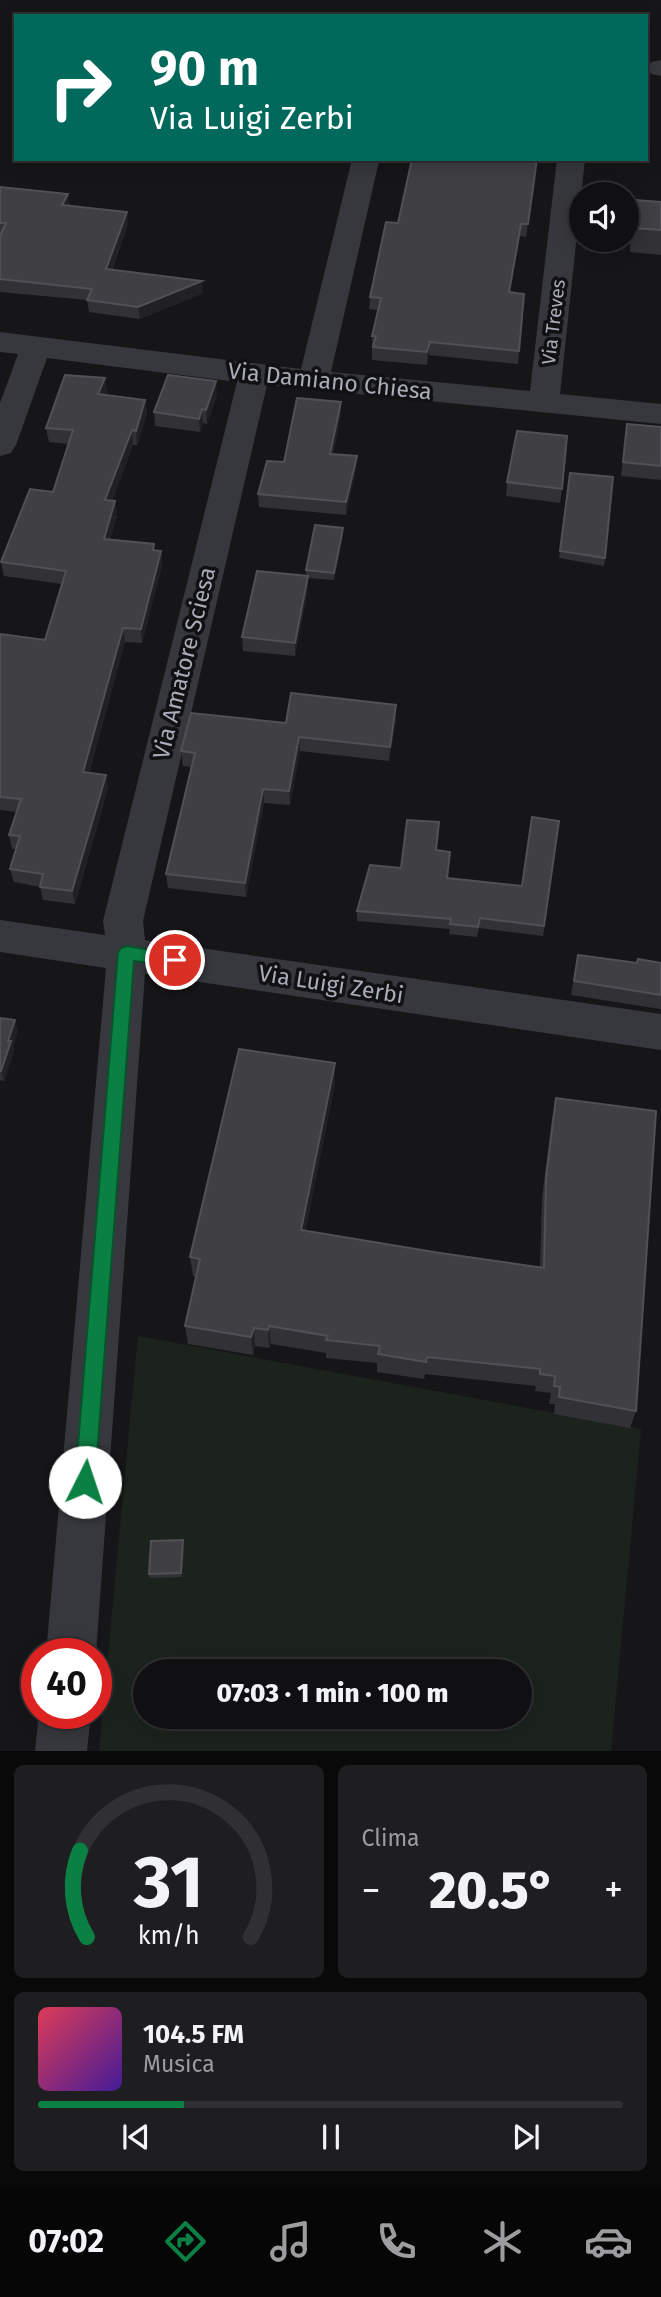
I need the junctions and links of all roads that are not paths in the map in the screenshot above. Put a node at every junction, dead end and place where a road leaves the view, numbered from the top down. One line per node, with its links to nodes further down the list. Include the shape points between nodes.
1 (366, 161): 6 (street)
2 (571, 161): 7 (street, Via Treves)
3 (0, 342): 4 (street, Via Damiano Chiesa)
4 (36, 347): 5 (street, Via Damiano Chiesa); 9 (street)
5 (254, 374): 6 (street, Via Damiano Chiesa); 11 (street, Via Amatore Sciesa, via 122,920)
6 (314, 380): 7 (street, Via Damiano Chiesa)
7 (544, 402): 8 (street, Via Damiano Chiesa)
8 (661, 414)
9 (0, 445)
10 (0, 936): 11 (street, Via Luigi Zerbi)
11 (127, 953): 12 (street, Via Luigi Zerbi); 13 (street, Via Amatore Sciesa)
12 (661, 1032)
13 (72, 1638)
14 (63, 1729): 15 (street)
15 (61, 1751)

